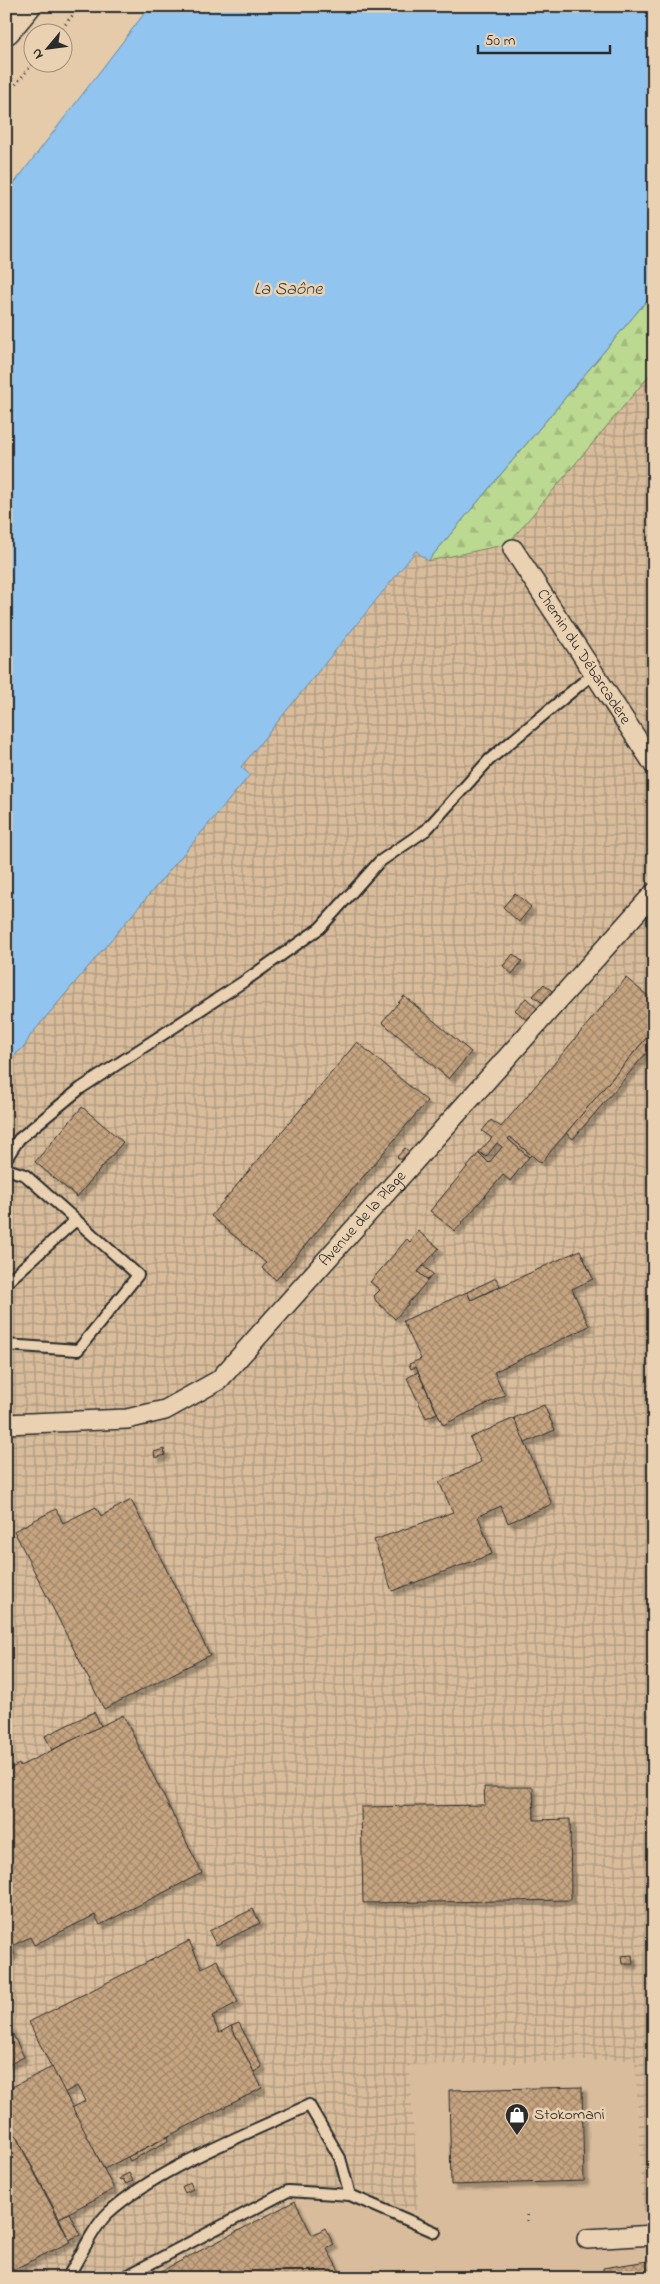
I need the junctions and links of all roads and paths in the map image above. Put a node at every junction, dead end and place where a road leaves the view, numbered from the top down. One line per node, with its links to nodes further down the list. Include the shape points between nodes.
1 (26, 6): 4 (street)
2 (80, 6): 3 (path)
3 (67, 22)
4 (6, 30)
5 (26, 72): 6 (path)
6 (6, 96)
7 (513, 549): 8 (street, Chemin du Débarcadère)
8 (594, 673): 9 (street, Chemin du Débarcadère); 11 (lane, via 489,760 426,830 379,862 320,928 81,1088 19,1138)
9 (654, 765)
10 (654, 893): 16 (street, Avenue de la Plage, via 219,1380 165,1410 127,1419)
11 (6, 1159)
12 (6, 1169): 13 (lane, via 25,1174)
13 (76, 1220): 14 (lane); 15 (lane, via 138,1275 78,1350)
14 (6, 1283)
15 (6, 1345)
16 (6, 1424)
17 (350, 2195): 20 (lane); 23 (lane, via 340,2158 309,2105 180,2166 135,2193 107,2214); 24 (lane, via 288,2191)
18 (527, 2216): 19 (path)
19 (527, 2225)
20 (435, 2232)
21 (654, 2235): 22 (street)
22 (587, 2240)
23 (67, 2278)
24 (123, 2278)

